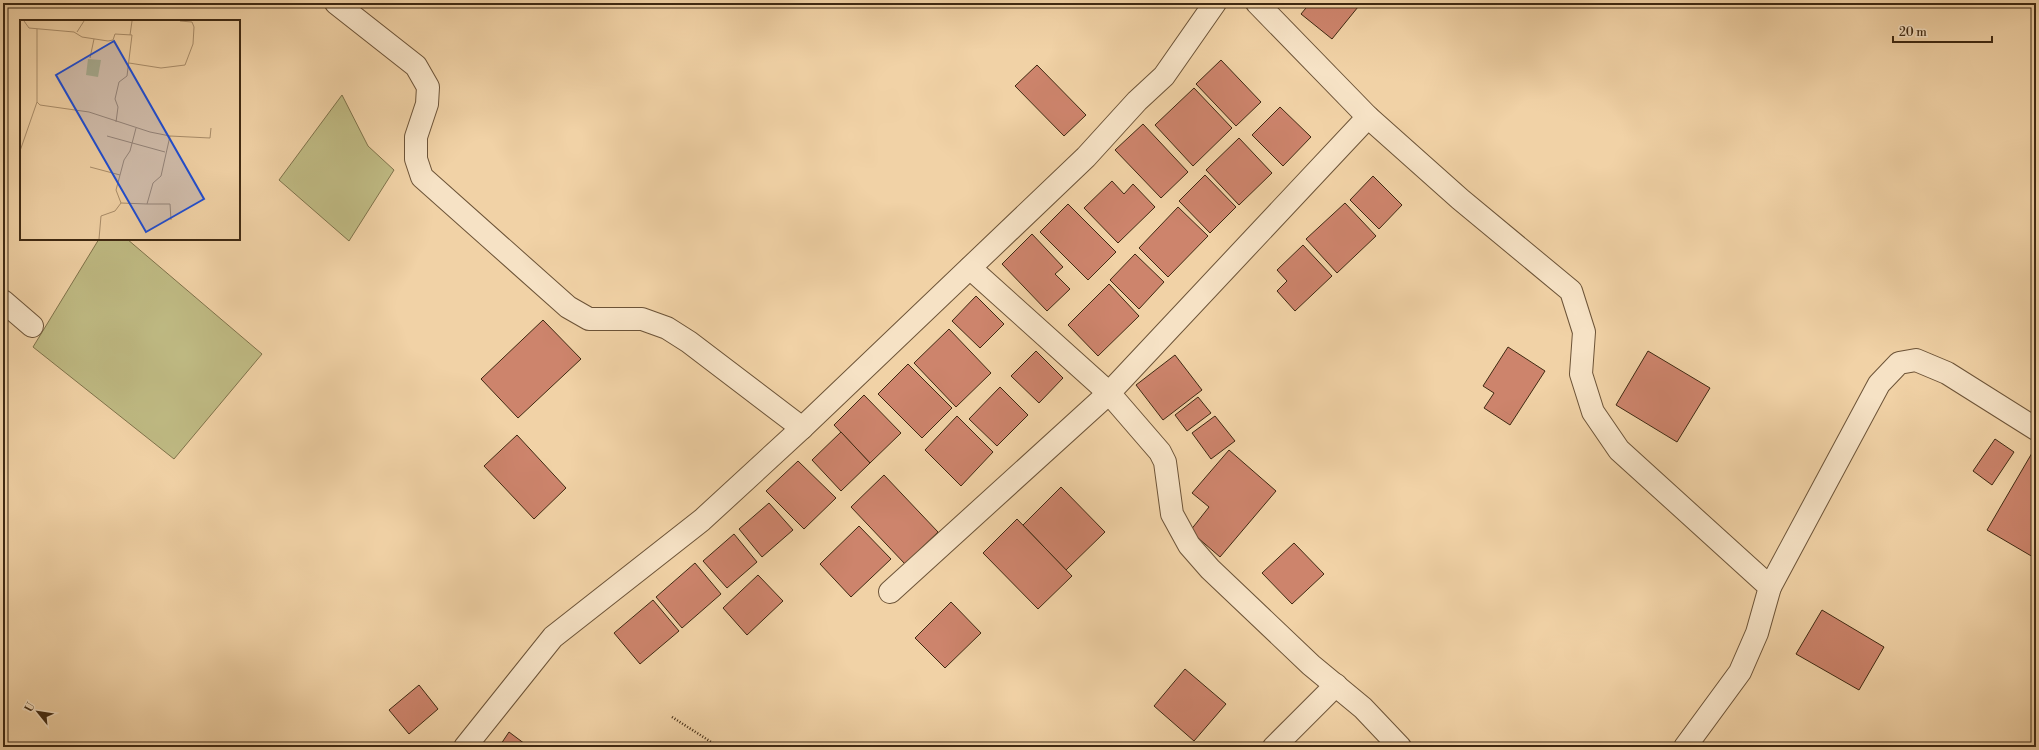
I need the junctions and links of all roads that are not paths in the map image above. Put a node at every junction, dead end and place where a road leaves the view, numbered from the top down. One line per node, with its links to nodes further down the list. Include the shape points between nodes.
1 (336, 3): 9 (street, via 416,66 428,87 427,104 416,137 416,159 422,177 568,307 589,319 642,319 667,328)
2 (1215, 3): 5 (street, via 1164,76 1137,101 1086,157)
3 (1257, 3): 4 (street)
4 (1368, 117): 8 (street); 11 (street, via 1460,199 1571,291 1584,332 1581,374 1593,412 1619,450)
5 (970, 268): 8 (street); 9 (street)
6 (3, 301): 7 (street)
7 (32, 326)
8 (1108, 393): 12 (street); 13 (street, via 1160,452 1165,462 1172,514 1189,546 1311,665)
9 (802, 428): 14 (street, via 702,520 553,637)
10 (2036, 429): 11 (street, via 1947,373 1916,360 1899,363 1879,384)
11 (1770, 588): 17 (street, via 1757,634 1740,672)
12 (890, 592)
13 (1336, 685): 15 (street); 16 (street, via 1363,708)
14 (465, 747)
15 (1274, 747)
16 (1400, 747)
17 (1685, 747)

